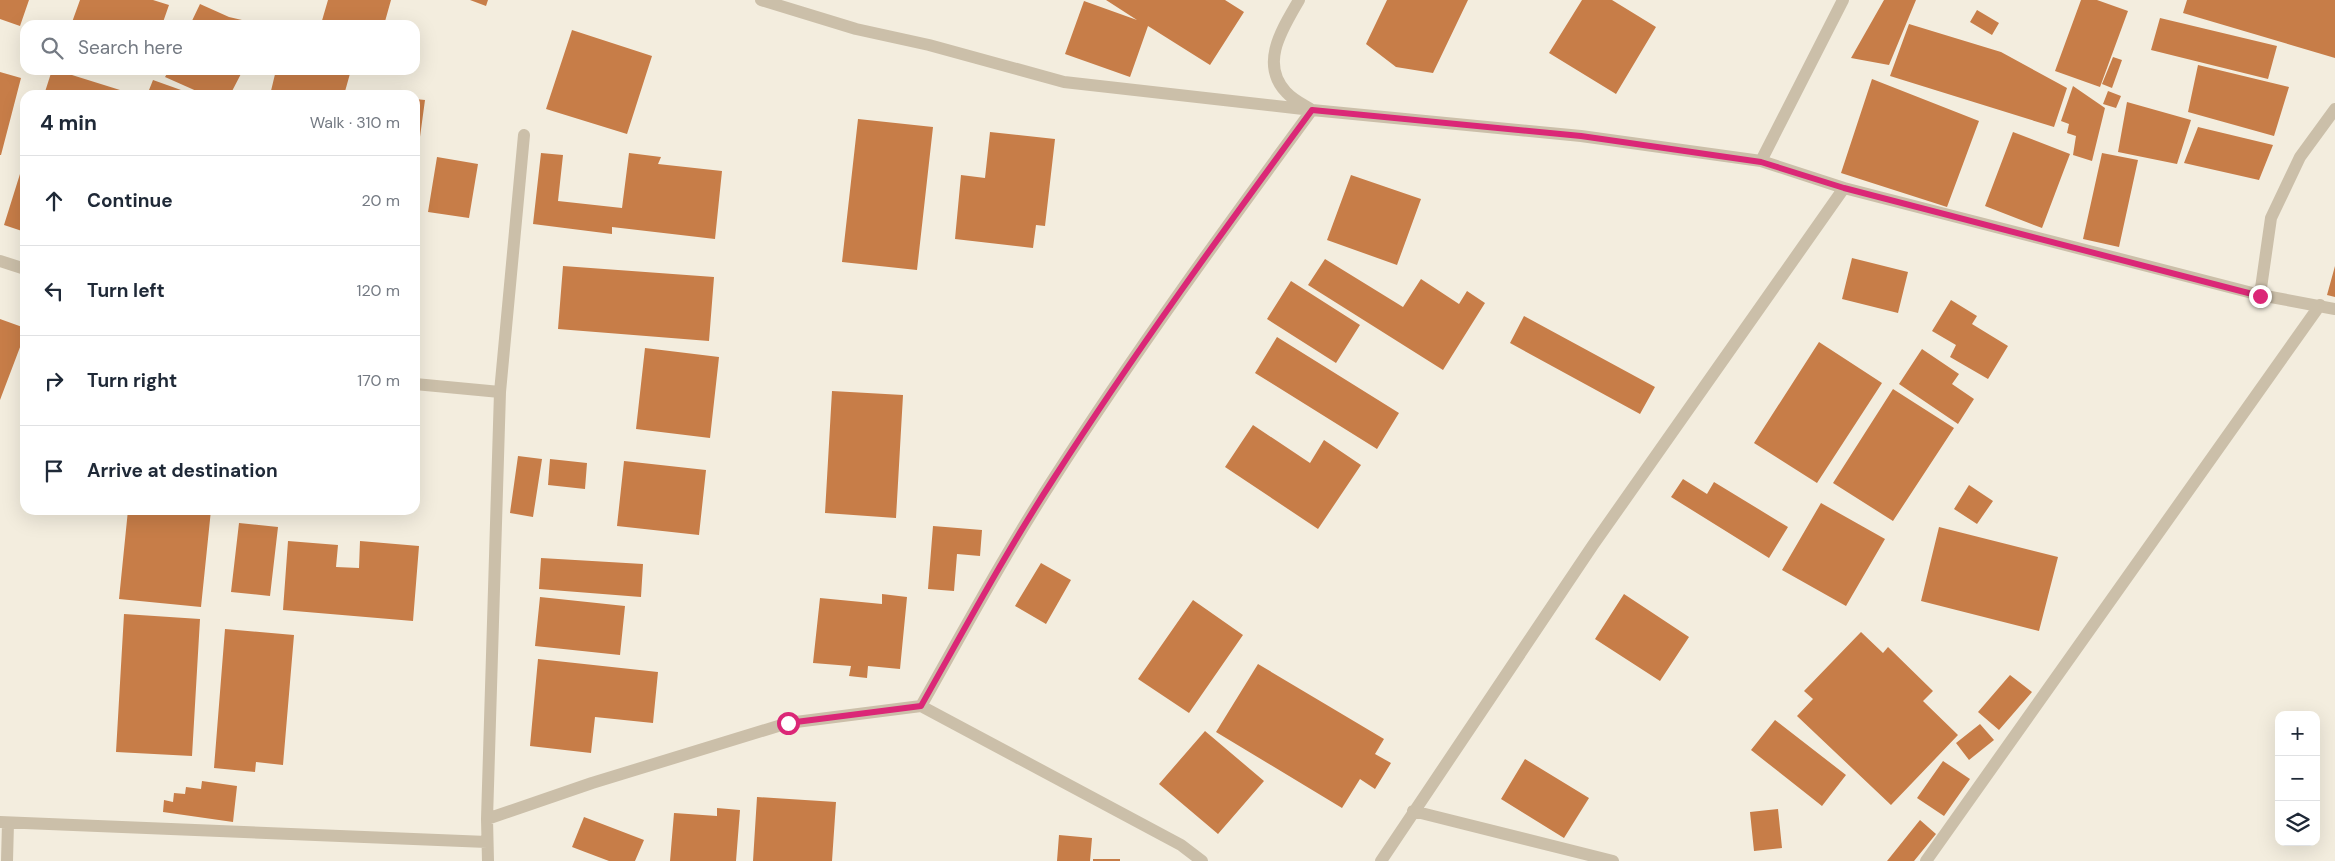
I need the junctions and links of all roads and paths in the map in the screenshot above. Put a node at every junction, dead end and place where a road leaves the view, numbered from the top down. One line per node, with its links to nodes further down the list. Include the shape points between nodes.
1 (761, 0): 5 (street, via 856,29 929,44 1064,82)
2 (1299, 0): 5 (street, via 1275,45 1273,72 1286,93)
3 (1843, 0): 7 (street)
4 (2335, 109): 11 (street, via 2300,157 2271,218)
5 (1312, 110): 7 (street, via 1581,136); 16 (street, via 1170,304 1053,478)
6 (524, 135): 15 (street)
7 (1761, 162): 8 (street)
8 (1844, 188): 11 (street); 17 (street, via 1592,544)
9 (0, 261): 10 (street)
10 (20, 267)
11 (2260, 296): 12 (street)
12 (2320, 305): 13 (street); 26 (street)
13 (2335, 309)
14 (420, 384): 15 (street)
15 (500, 392): 18 (street)
16 (921, 706): 18 (street, via 788,723); 23 (street, via 1181,845)
17 (1413, 811): 24 (street); 25 (street)
18 (487, 819): 20 (street)
19 (4, 823): 20 (street); 21 (street)
20 (488, 842): 22 (street)
21 (7, 861)
22 (488, 861)
23 (1202, 861)
24 (1381, 861)
25 (1613, 861)
26 (1926, 861)

